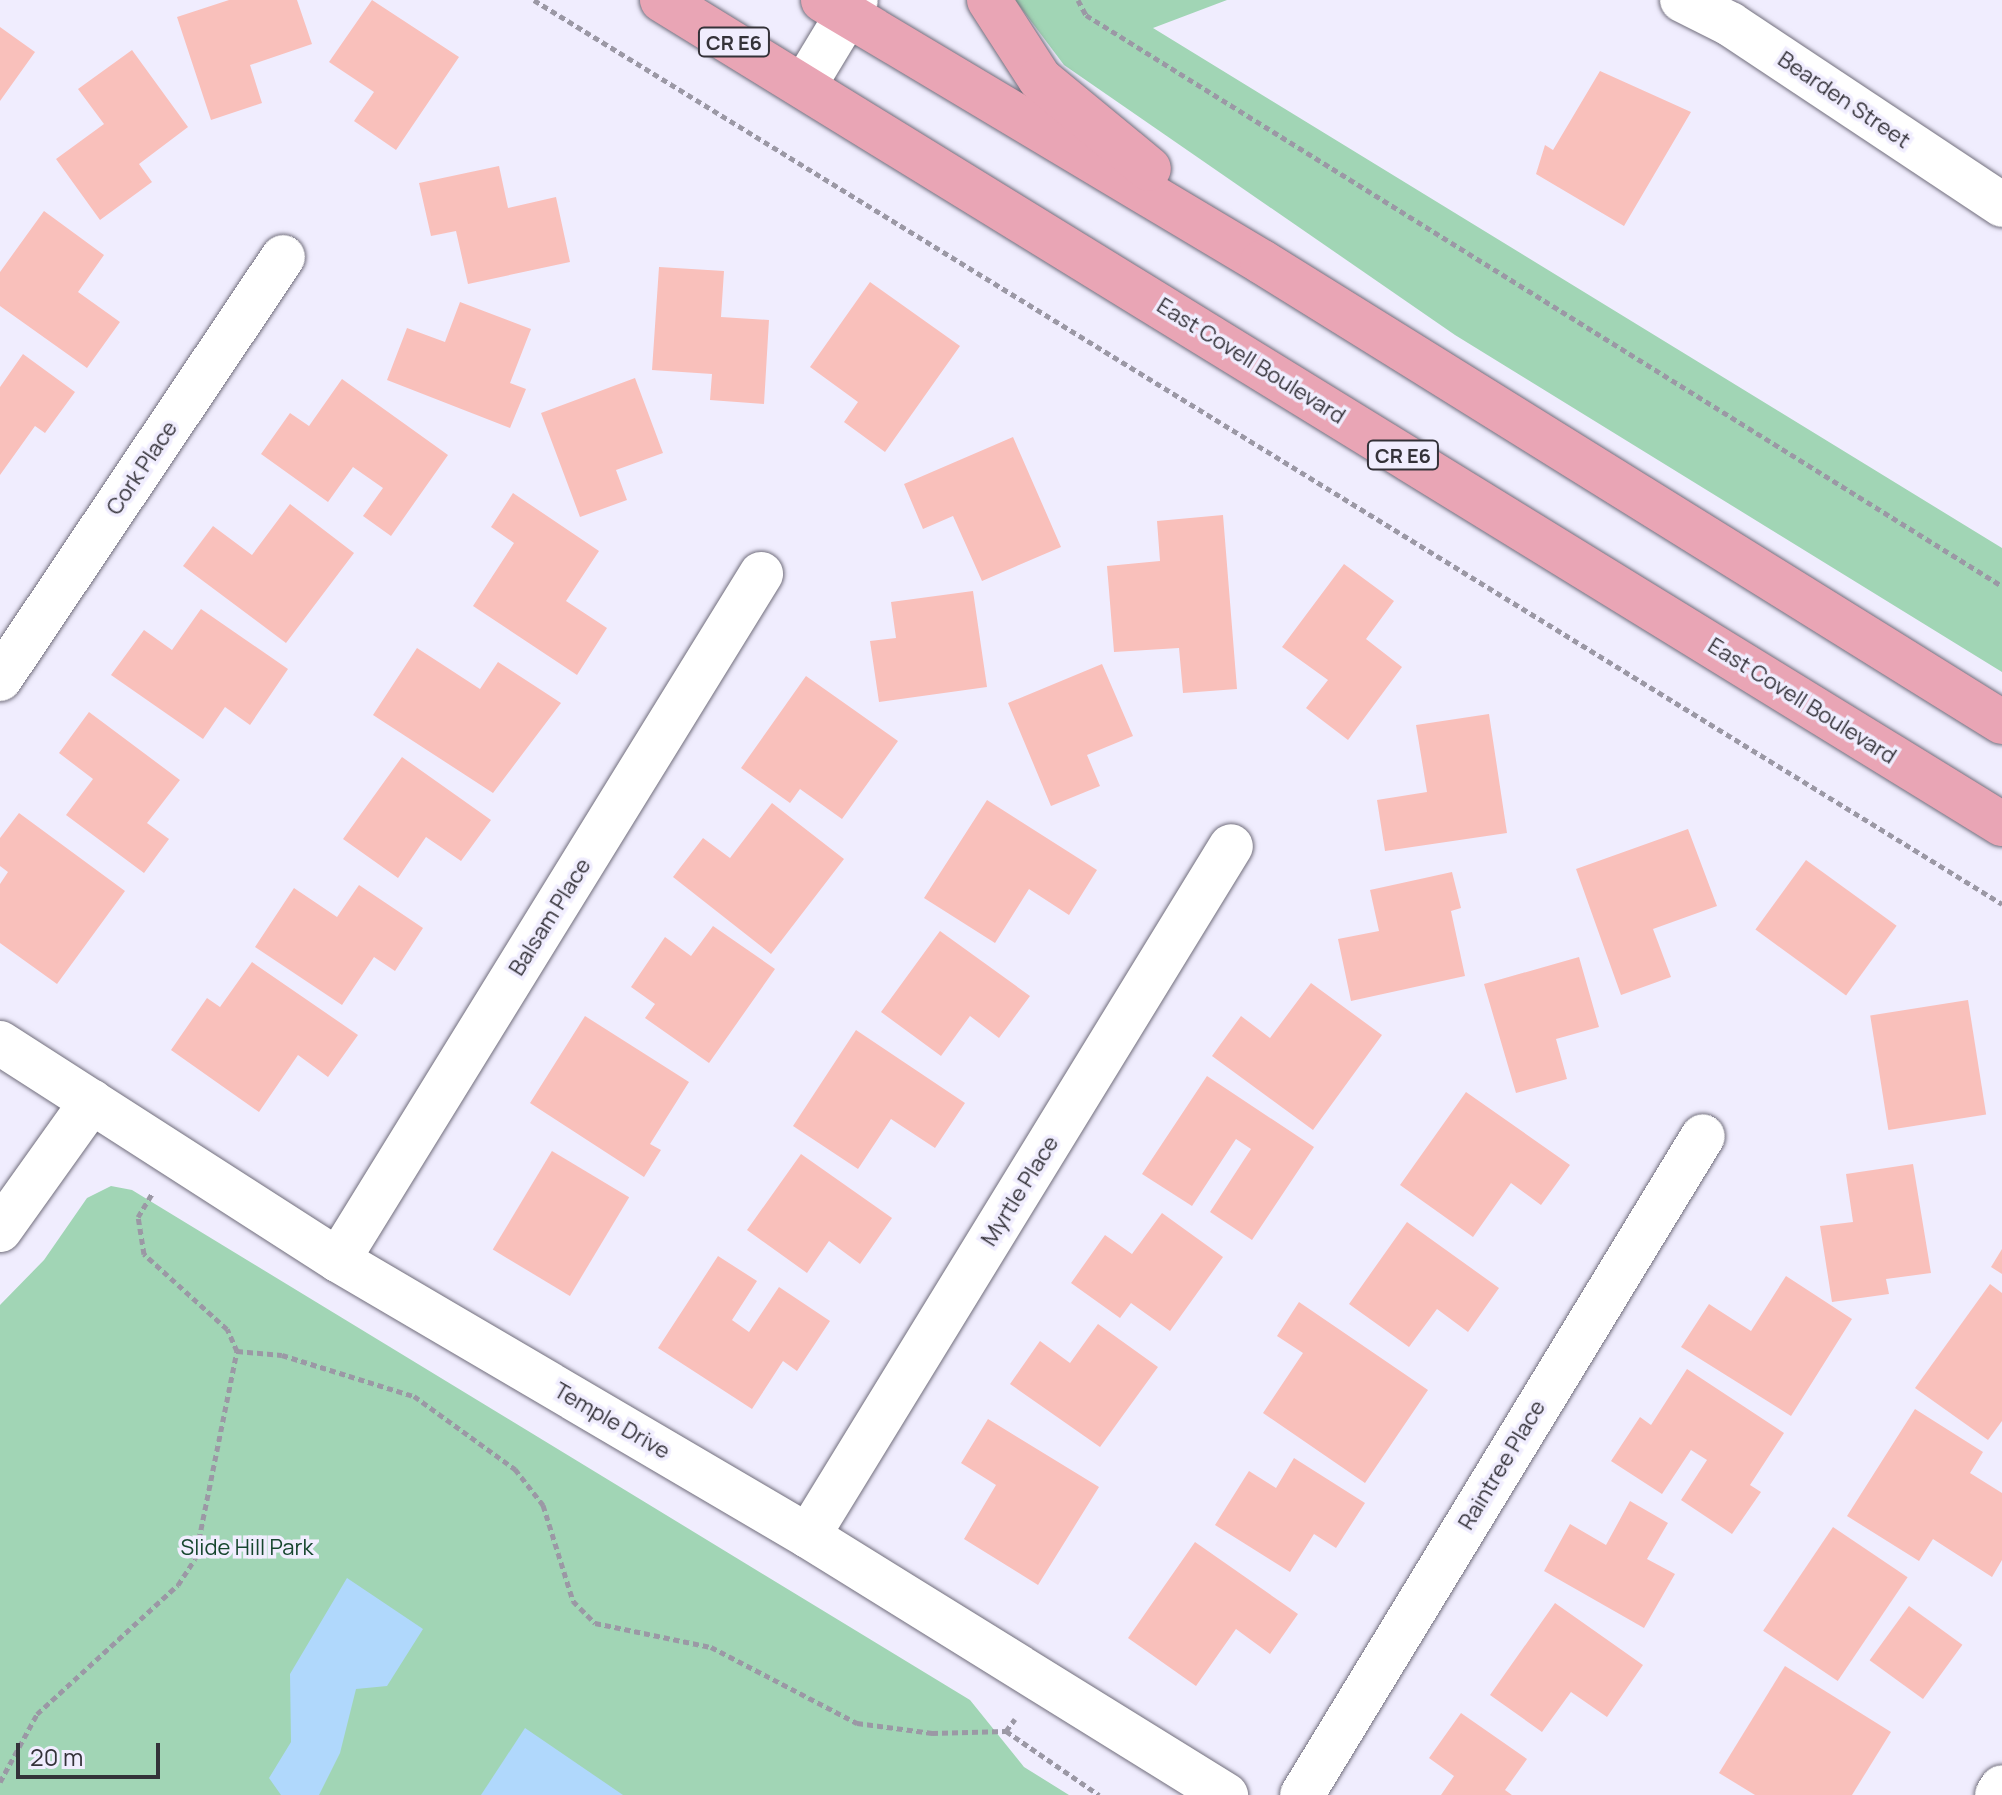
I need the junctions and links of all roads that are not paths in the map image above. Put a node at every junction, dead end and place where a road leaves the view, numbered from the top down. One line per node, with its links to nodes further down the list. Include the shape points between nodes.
1 (662, 0): 5 (main road, East Covell Boulevard / CR E6)
2 (989, 0): 8 (main road, via 1040,79)
3 (1682, 0): 6 (street, Bearden Street, via 1730,24)
4 (842, 5): 5 (street); 8 (main road)
5 (804, 86): 12 (main road, East Covell Boulevard / CR E6)
6 (2002, 205)
7 (283, 257): 10 (street, Cork Place)
8 (1262, 262): 11 (main road)
9 (761, 574): 18 (street, Balsam Place)
10 (0, 679)
11 (2002, 722)
12 (2002, 824)
13 (1231, 846): 19 (street, Myrtle Place)
14 (0, 1043): 15 (street, Temple Drive)
15 (92, 1101): 17 (street); 18 (street, Temple Drive)
16 (1703, 1136): 22 (street, Raintree Place)
17 (0, 1230)
18 (338, 1260): 19 (street, Temple Drive)
19 (808, 1536): 21 (street, Temple Drive)
20 (2002, 1787): 23 (street)
21 (1226, 1795)
22 (1302, 1795)
23 (1997, 1795)

